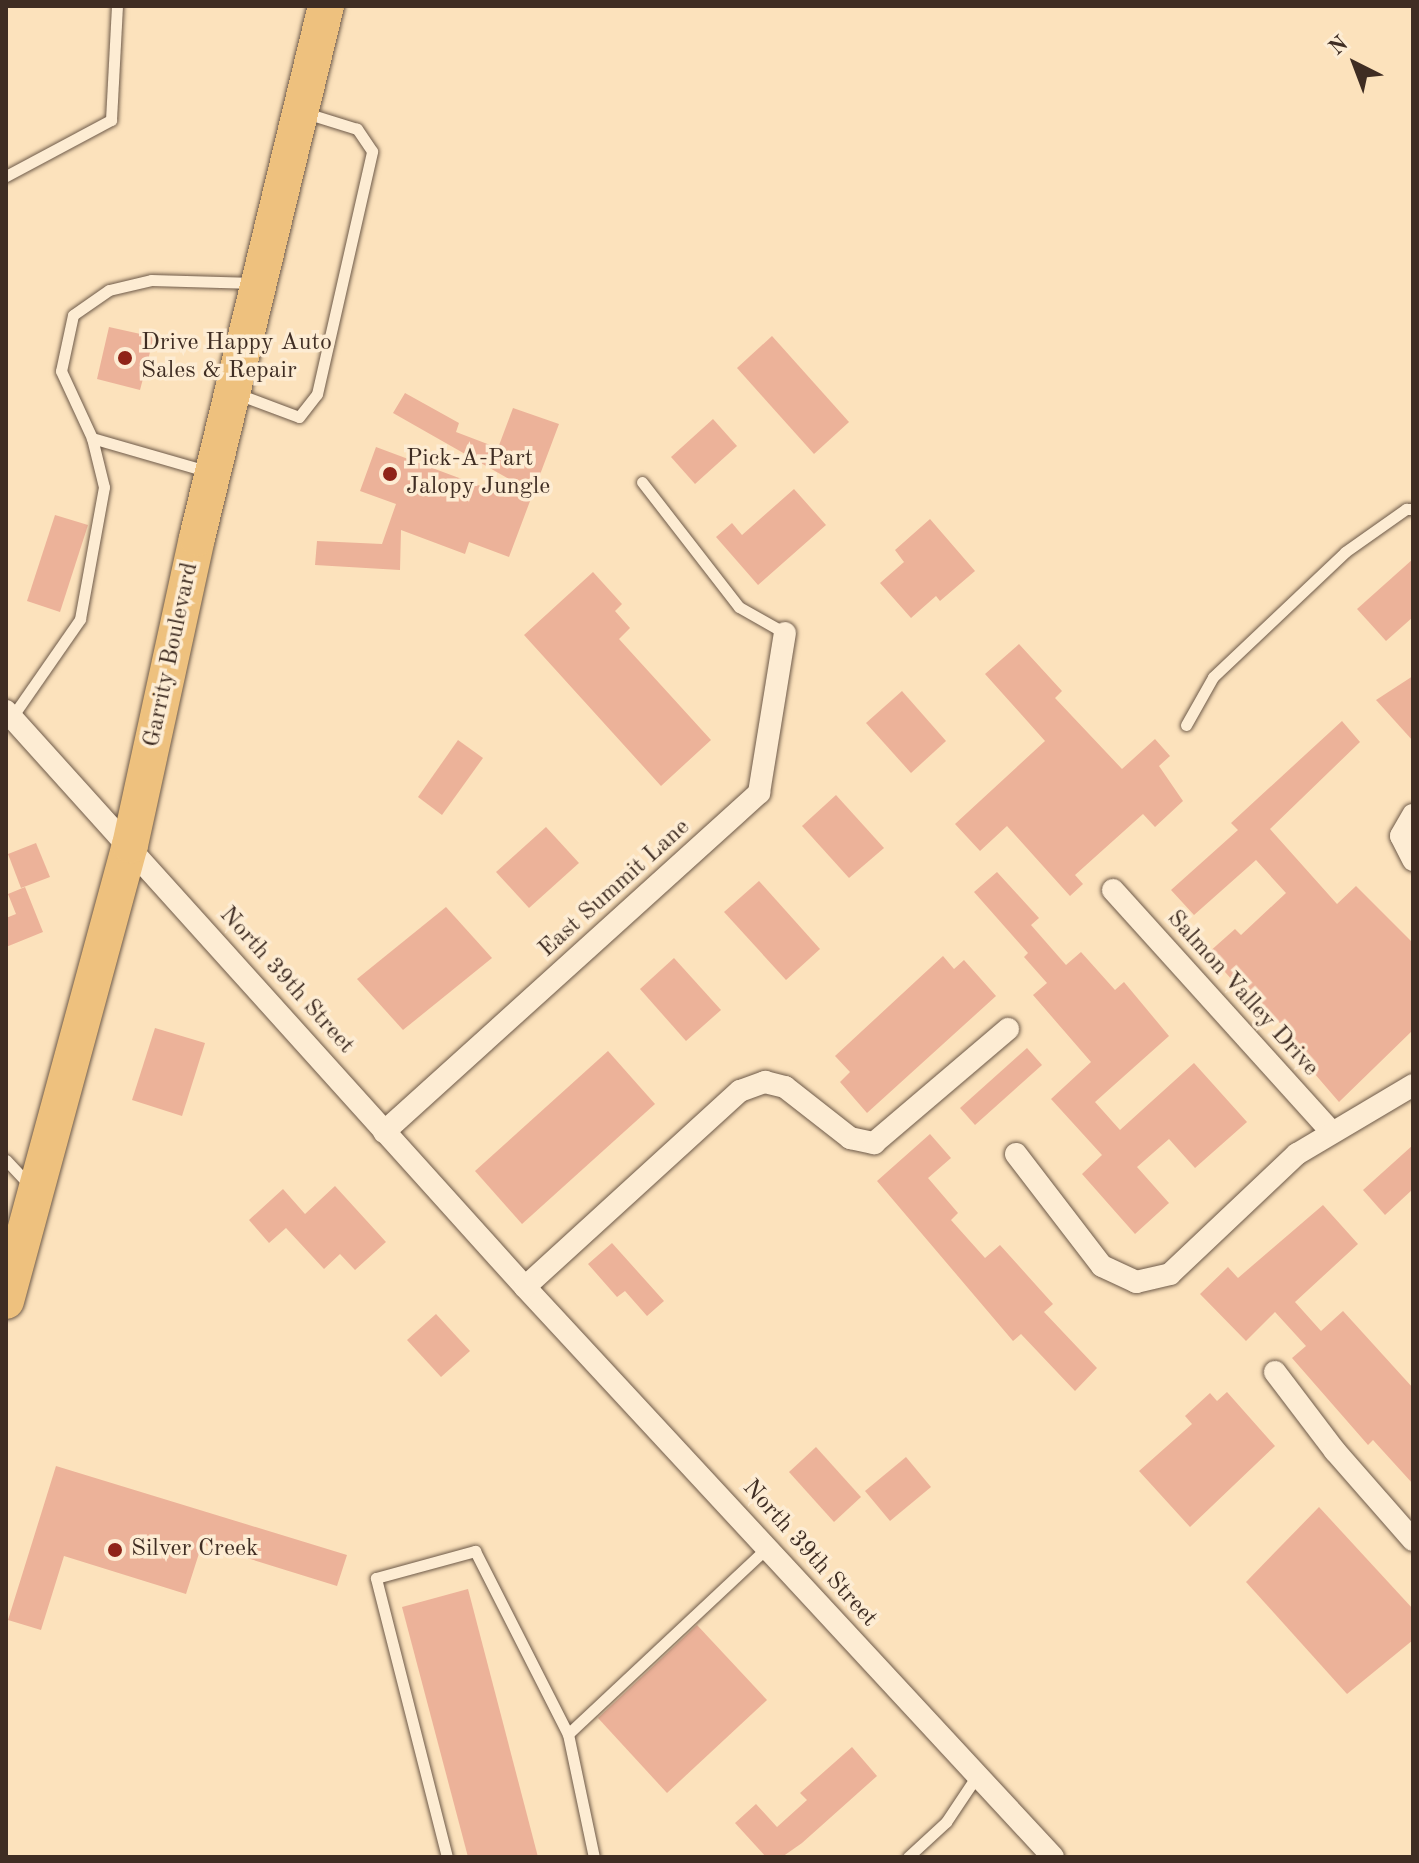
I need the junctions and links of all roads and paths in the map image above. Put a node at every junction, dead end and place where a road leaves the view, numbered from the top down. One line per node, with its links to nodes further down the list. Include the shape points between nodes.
1 (117, 6): 4 (lane, via 111,120)
2 (326, 6): 3 (main road, Garrity Boulevard)
3 (300, 111): 5 (main road, Garrity Boulevard); 6 (lane, via 357,129 372,151 317,394 299,417)
4 (6, 176)
5 (258, 284): 6 (main road, Garrity Boulevard); 7 (lane, via 151,280 109,290 73,315 61,371)
6 (235, 392): 8 (main road, Garrity Boulevard)
7 (92, 438): 8 (lane); 12 (lane, via 104,487 80,619)
8 (214, 473): 15 (main road, Garrity Boulevard)
9 (642, 482): 11 (lane, via 739,607)
10 (1413, 509): 13 (lane, via 1345,552 1235,656 1213,677)
11 (785, 633): 20 (street, East Summit Lane, via 759,793)
12 (9, 714): 15 (street, North 39th Street)
13 (1186, 725)
14 (1413, 815): 16 (street, via 1401,836)
15 (130, 845): 20 (street, North 39th Street); 24 (main road, Garrity Boulevard)
16 (1413, 860)
17 (1113, 890): 21 (street, Salmon Valley Drive)
18 (1008, 1029): 25 (street, via 874,1143 850,1138 785,1087 765,1082 740,1091)
19 (1413, 1085): 21 (street)
20 (384, 1132): 25 (street, North 39th Street)
21 (1332, 1132): 22 (street, via 1297,1154 1170,1274 1136,1282 1102,1266)
22 (1016, 1154)
23 (6, 1160): 24 (lane)
24 (34, 1191): 26 (main road, Garrity Boulevard)
25 (525, 1287): 29 (street, North 39th Street)
26 (6, 1301)
27 (1275, 1372): 28 (street)
28 (1413, 1540)
29 (768, 1546): 30 (lane); 31 (street, North 39th Street)
30 (568, 1734): 32 (lane, via 475,1551 376,1578); 33 (lane)
31 (976, 1777): 34 (lane, via 946,1822); 35 (street, North 39th Street)
32 (447, 1857)
33 (594, 1857)
34 (908, 1857)
35 (1053, 1857)

